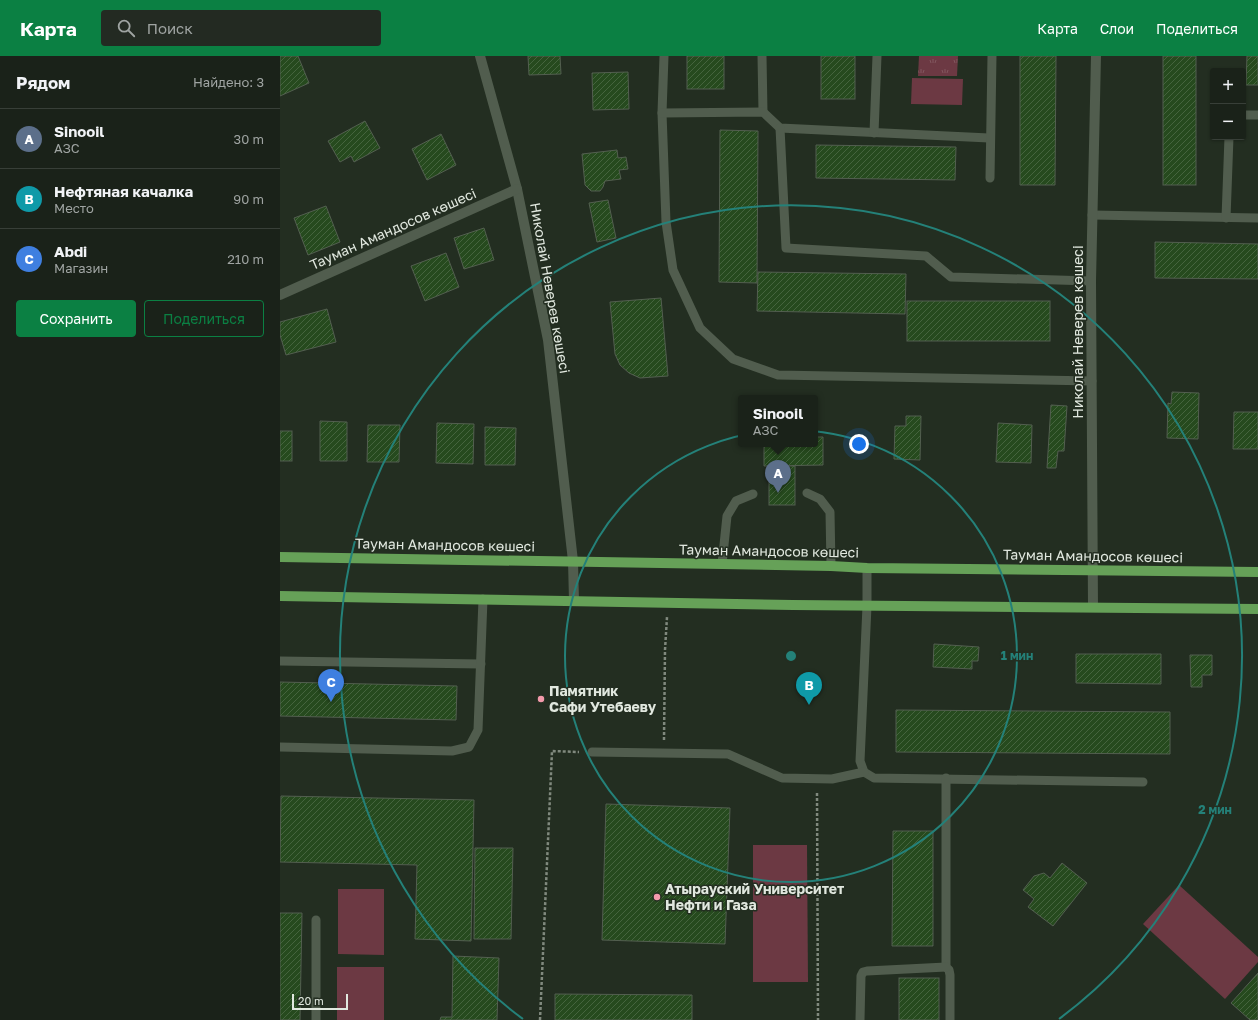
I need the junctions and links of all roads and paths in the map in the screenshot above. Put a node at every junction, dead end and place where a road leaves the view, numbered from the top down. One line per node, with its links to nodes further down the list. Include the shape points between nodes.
1 (480, 56): 16 (street, Николай Неверев көшесі)
2 (664, 56): 8 (lane)
3 (762, 56): 7 (lane)
4 (877, 56): 12 (lane)
5 (992, 56): 13 (lane)
6 (1096, 56): 17 (street, Николай Неверев көшесі)
7 (763, 112): 8 (lane); 11 (lane)
8 (662, 113): 22 (lane, via 666,222 673,270 700,328 733,359 778,375)
9 (1246, 115): 10 (lane)
10 (1258, 115)
11 (780, 128): 12 (lane); 20 (lane, via 786,248 926,256 951,277)
12 (874, 133): 13 (lane)
13 (989, 138): 15 (lane)
14 (1229, 140): 18 (lane)
15 (990, 178)
16 (518, 189): 21 (street, Тауман Амандосов көшесі); 26 (street, Николай Неверев көшесі, via 548,340)
17 (1092, 214): 18 (lane); 20 (street, Николай Неверев көшесі)
18 (1226, 218): 19 (lane)
19 (1258, 218)
20 (1091, 282): 22 (street, Николай Неверев көшесі)
21 (280, 295)
22 (1092, 382): 30 (street, Николай Неверев көшесі)
23 (807, 493): 28 (lane, via 820,499 830,512)
24 (753, 494): 27 (lane, via 736,501 728,516)
25 (280, 557): 26 (main road, Тауман Амандосов көшесі)
26 (573, 561): 27 (main road, Тауман Амандосов көшесі); 34 (street, Николай Неверев көшесі)
27 (722, 564): 28 (main road, Тауман Амандосов көшесі)
28 (831, 566): 29 (main road, Тауман Амандосов көшесі)
29 (867, 568): 30 (main road, Тауман Амандосов көшесі); 36 (lane)
30 (1094, 571): 31 (main road, Тауман Амандосов көшесі); 37 (street, Николай Неверев көшесі)
31 (1258, 572)
32 (280, 596): 33 (main road)
33 (483, 599): 34 (main road); 40 (lane)
34 (574, 601): 35 (main road)
35 (668, 602): 36 (main road); 43 (path)
36 (867, 606): 37 (main road); 44 (lane, via 860,761)
37 (1093, 607): 38 (main road)
38 (1258, 609)
39 (280, 661): 40 (lane)
40 (481, 664): 41 (lane, via 478,730 469,746 452,751)
41 (280, 747)
42 (592, 752): 43 (lane); 51 (path, via 552,751)
43 (664, 753): 45 (lane, via 728,754 782,778)
44 (864, 772): 45 (lane, via 832,779); 46 (lane, via 874,778)
45 (817, 778): 52 (path)
46 (946, 778): 47 (lane); 49 (lane)
47 (1144, 782)
48 (316, 920): 50 (lane)
49 (946, 967): 53 (lane, via 863,972); 54 (lane, via 950,975)
50 (316, 1020)
51 (540, 1020)
52 (818, 1020)
53 (860, 1020)
54 (950, 1020)

